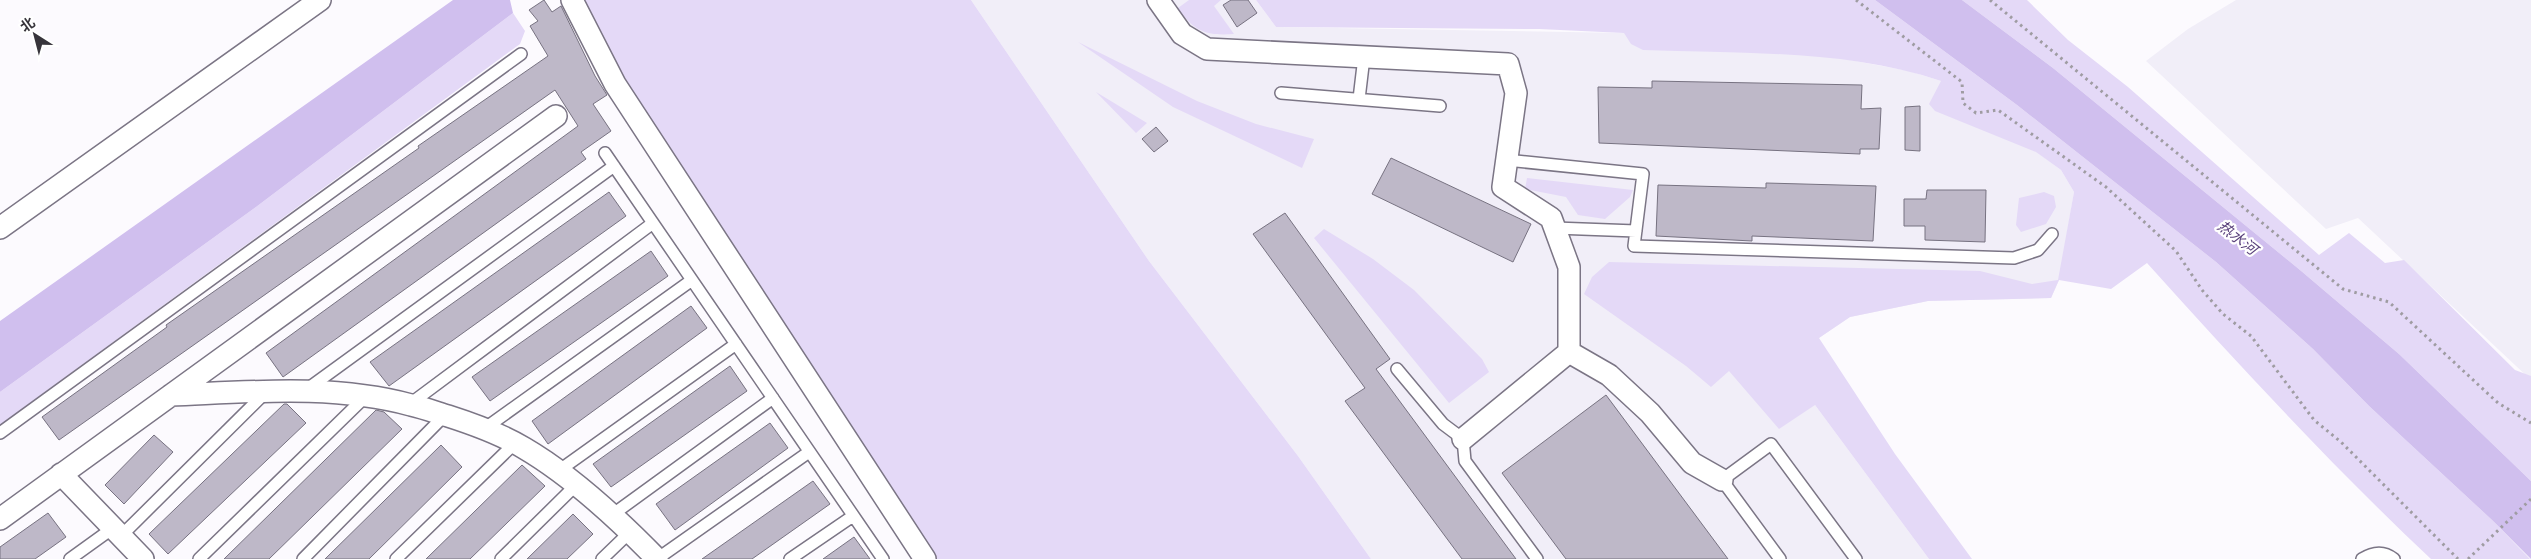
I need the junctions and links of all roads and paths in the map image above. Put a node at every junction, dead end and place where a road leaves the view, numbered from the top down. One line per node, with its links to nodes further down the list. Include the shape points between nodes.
1 (320, 0): 16 (street)
2 (572, 0): 57 (street, via 615,84)
3 (1158, 0): 7 (street, via 1182,34 1207,49)
4 (1856, 0): 63 (path, via 1962,82 1963,103 1976,113 1998,110 2106,187 2176,251 2202,290 2223,314 2251,336 2314,420 2341,442)
5 (1990, 0): 31 (path, via 2343,290 2389,302 2498,403)
6 (521, 54): 33 (lane)
7 (1364, 57): 9 (lane); 13 (street, via 1508,64 1516,93)
8 (1281, 93): 9 (lane)
9 (1359, 99): 10 (lane)
10 (1440, 106)
11 (556, 116): 26 (street)
12 (605, 153): 14 (lane)
13 (1506, 160): 17 (street, via 1503,186 1551,218); 18 (lane, via 1643,174)
14 (614, 166): 15 (lane); 25 (lane)
15 (653, 223): 20 (lane); 29 (lane)
16 (0, 228)
17 (1554, 228): 18 (lane); 22 (street, via 1569,267)
18 (1636, 231): 19 (lane, via 1634,246 2014,258 2038,250)
19 (2052, 234)
20 (692, 280): 21 (lane); 32 (lane)
21 (736, 344): 28 (lane); 37 (lane)
22 (1569, 352): 34 (street); 39 (street, via 1609,375 1650,413 1692,463)
23 (1397, 369): 34 (lane, via 1443,424)
24 (267, 391): 25 (street); 26 (street); 45 (lane)
25 (303, 392): 27 (street)
26 (171, 395): 38 (street)
27 (365, 397): 29 (street); 49 (lane)
28 (773, 398): 36 (lane); 42 (lane)
29 (410, 404): 30 (street)
30 (445, 415): 32 (street); 50 (lane)
31 (2531, 424)
32 (484, 429): 35 (street)
33 (0, 433)
34 (1463, 439): 58 (lane, via 1465,461)
35 (515, 443): 37 (street); 51 (lane)
36 (810, 452): 43 (lane); 54 (lane)
37 (557, 472): 40 (street)
38 (61, 474): 44 (street); 45 (street)
39 (1722, 480): 59 (lane); 60 (lane, via 1771,444)
40 (576, 485): 42 (street); 52 (lane)
41 (2531, 499): 64 (path)
42 (612, 515): 46 (street)
43 (853, 516): 55 (lane); 56 (lane)
44 (0, 518)
45 (117, 532): 47 (lane); 48 (street)
46 (630, 532): 53 (lane); 54 (street)
47 (70, 559)
48 (143, 559)
49 (199, 559)
50 (303, 559)
51 (396, 559)
52 (501, 559)
53 (602, 559)
54 (657, 559)
55 (790, 559)
56 (883, 559)
57 (925, 559)
58 (1537, 559)
59 (1780, 559)
60 (1856, 559)
61 (2362, 559): 62 (lane, via 2370,553 2387,554)
62 (2394, 559)
63 (2458, 559)
64 (2468, 559)

